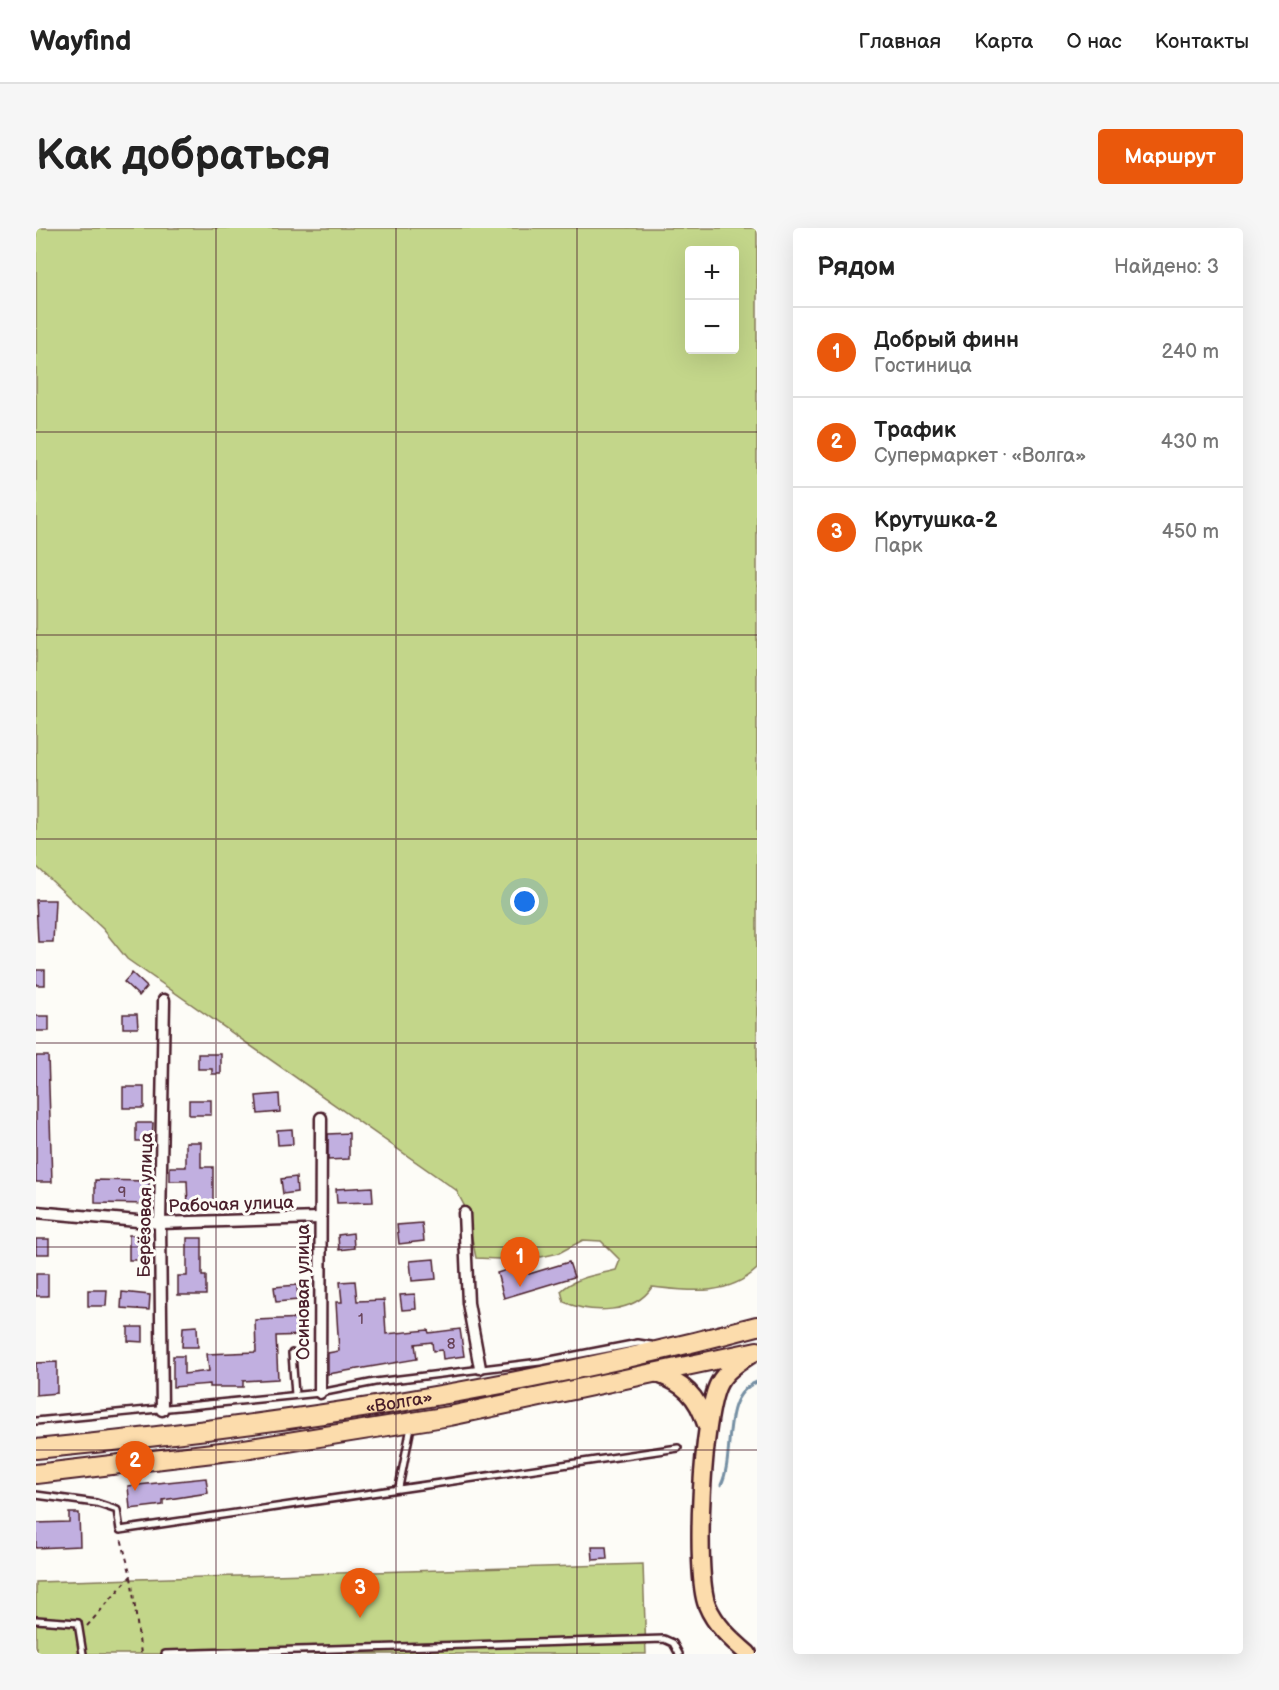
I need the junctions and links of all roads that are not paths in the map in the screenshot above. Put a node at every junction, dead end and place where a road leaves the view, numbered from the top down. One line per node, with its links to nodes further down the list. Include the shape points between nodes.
1 (164, 1000): 6 (street, Берёзовая улица)
2 (321, 1118): 5 (street, Осиновая улица)
3 (36, 1212): 6 (street, Рабочая улица)
4 (464, 1213): 11 (street, via 468,1303)
5 (319, 1218): 6 (street, Рабочая улица); 13 (street, Осиновая улица)
6 (160, 1223): 15 (street, Берёзовая улица)
7 (757, 1326): 8 (highway, «Волга»)
8 (671, 1347): 11 (lane, via 638,1343 540,1362); 20 (highway, «Волга», via 484,1388 322,1416)
9 (757, 1351): 12 (highway, «Волга»); 18 (main road, via 721,1378)
10 (292, 1353): 14 (lane)
11 (480, 1368): 13 (lane)
12 (656, 1373): 17 (highway, «Волга»); 18 (main road, via 694,1394)
13 (320, 1393): 14 (lane)
14 (296, 1395): 15 (lane)
15 (162, 1410): 16 (lane)
16 (36, 1421)
17 (412, 1422): 21 (highway, «Волга», via 238,1450); 22 (lane)
18 (707, 1428): 28 (main road, via 702,1588 719,1625)
19 (678, 1448): 22 (lane, via 414,1488)
20 (36, 1449)
21 (36, 1474)
22 (399, 1487): 23 (lane, via 120,1530 117,1510 96,1503)
23 (36, 1495)
24 (36, 1620): 25 (lane, via 78,1623)
25 (83, 1654)
26 (165, 1654): 27 (lane, via 664,1640 673,1643)
27 (680, 1654)
28 (748, 1654)

